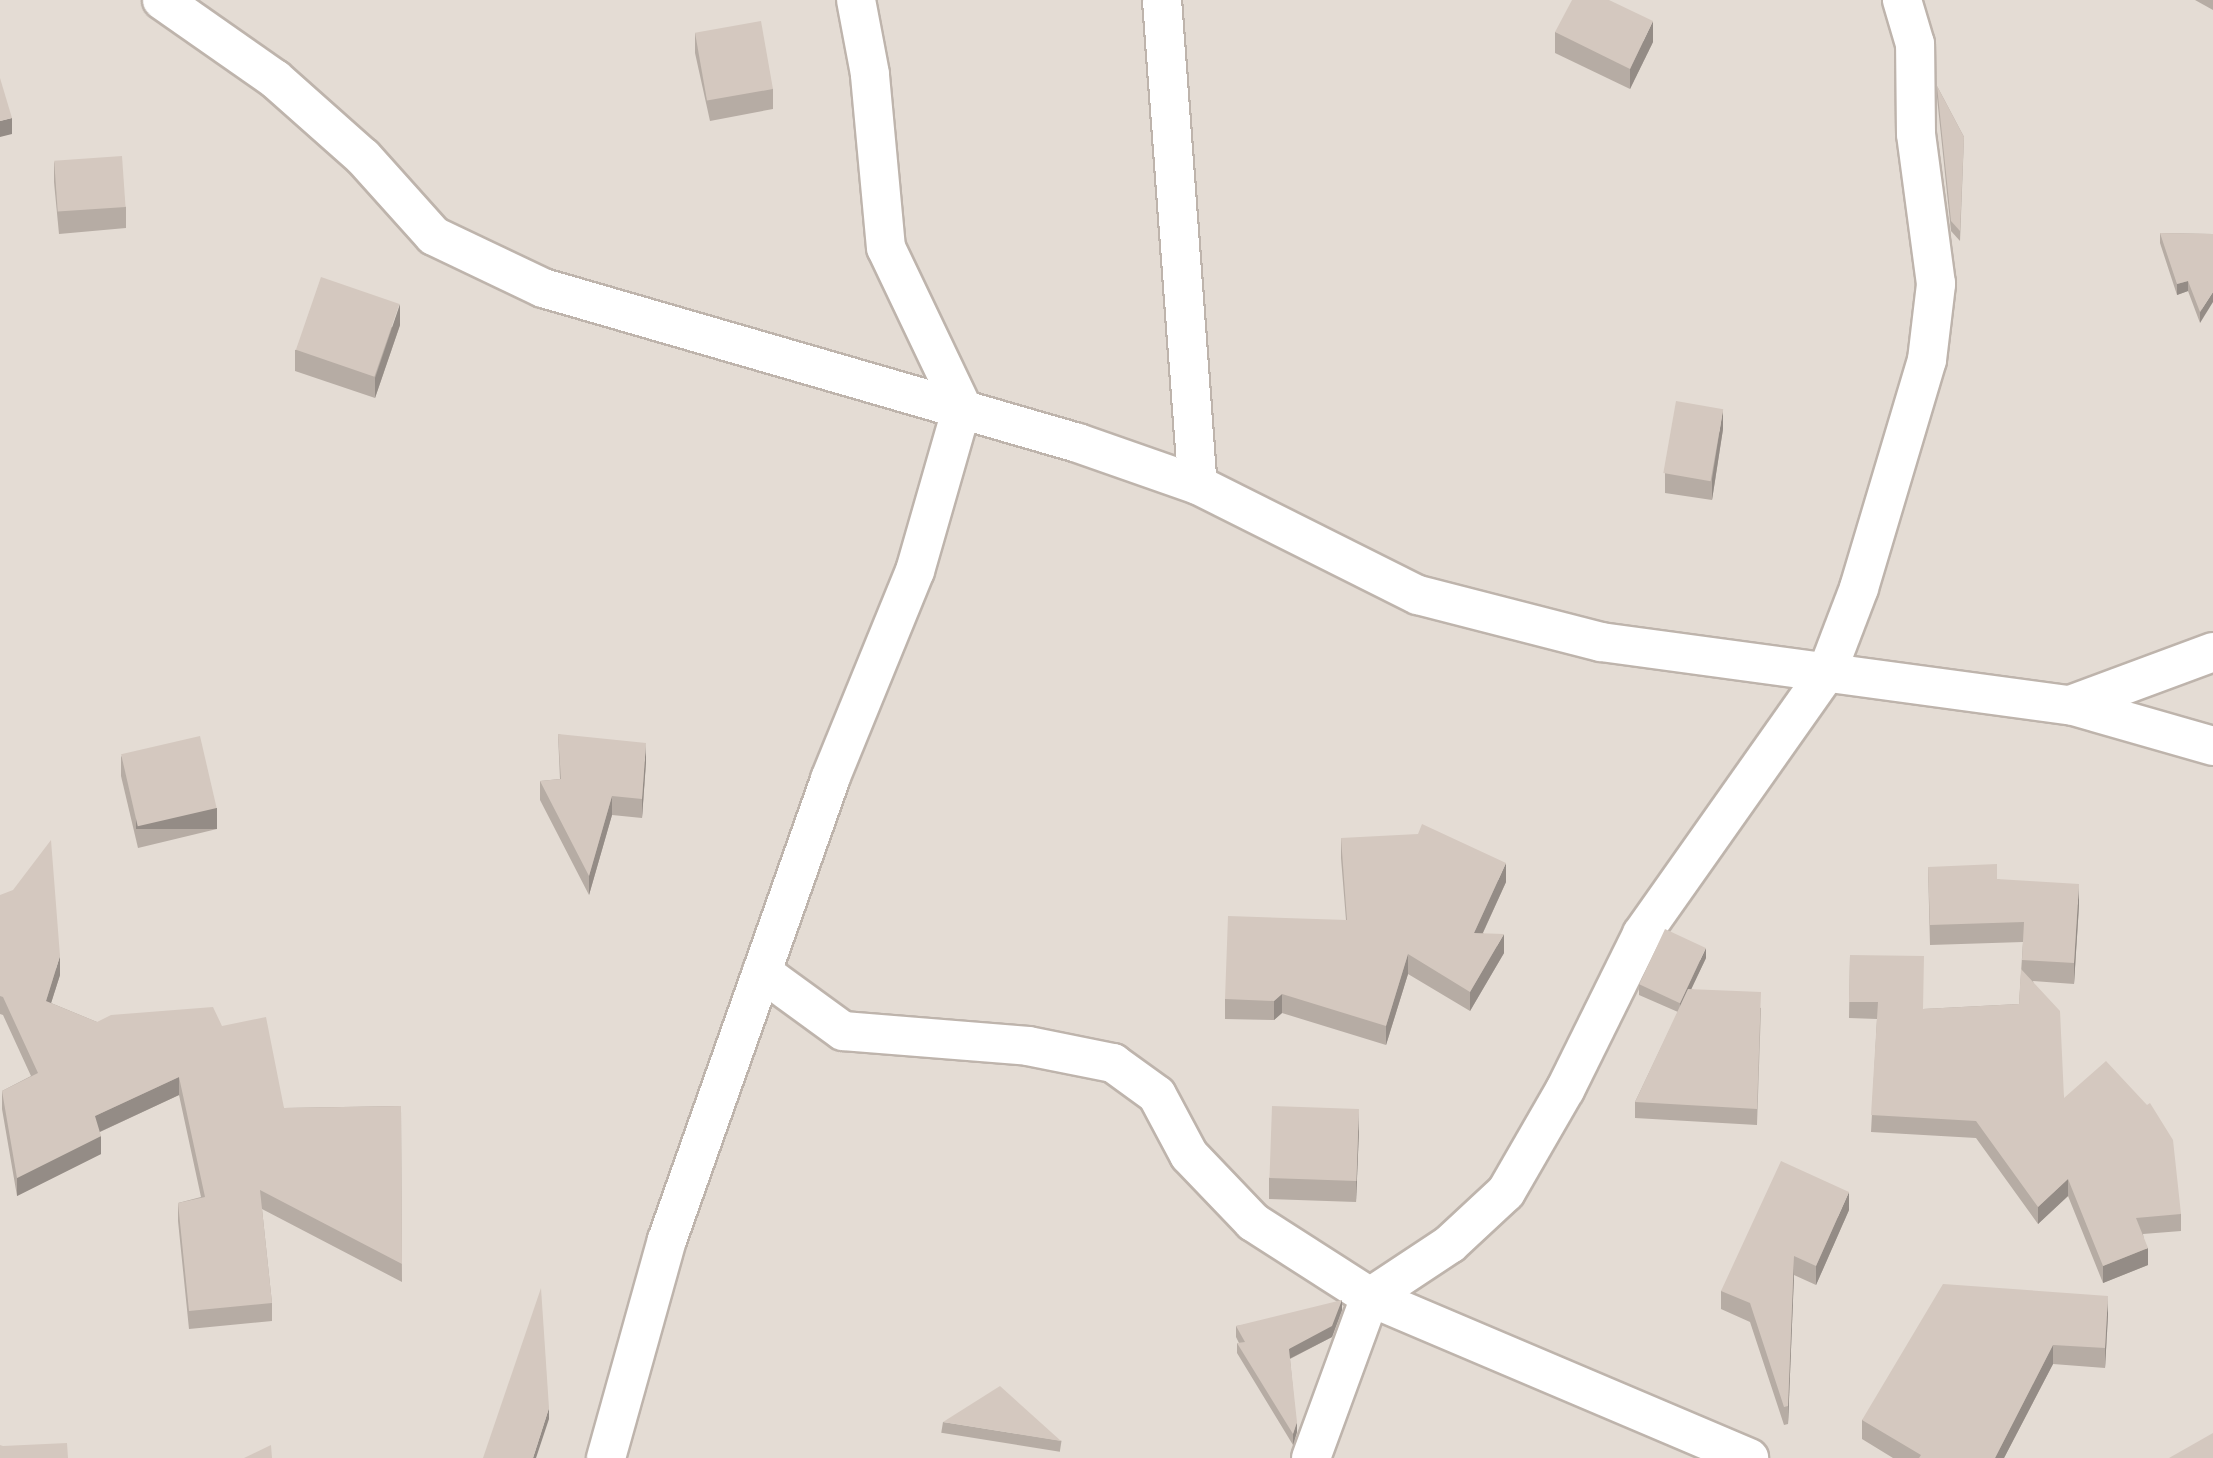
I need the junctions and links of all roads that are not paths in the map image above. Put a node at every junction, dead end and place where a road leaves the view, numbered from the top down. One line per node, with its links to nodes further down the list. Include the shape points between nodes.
1 (162, 0): 5 (street, via 275,79 363,157 434,236 543,288 645,321 780,353)
2 (856, 0): 5 (street, via 870,74 886,248)
3 (1162, 0): 6 (street)
4 (1902, 0): 8 (street, via 1915,44 1916,134 1936,284 1927,360 1858,588)
5 (962, 407): 6 (street); 11 (street, via 915,571 830,779)
6 (1198, 485): 8 (street, via 1418,594 1601,642)
7 (2213, 652): 9 (street)
8 (1827, 672): 9 (street); 12 (street, via 1642,934 1507,1192 1450,1244)
9 (2070, 705): 10 (street)
10 (2213, 746)
11 (762, 972): 12 (street, via 843,1031 1028,1046 1113,1063 1157,1095 1189,1155 1253,1222); 13 (street, via 667,1240)
12 (1370, 1297): 14 (street); 15 (street)
13 (606, 1458)
14 (1311, 1458)
15 (1749, 1458)

